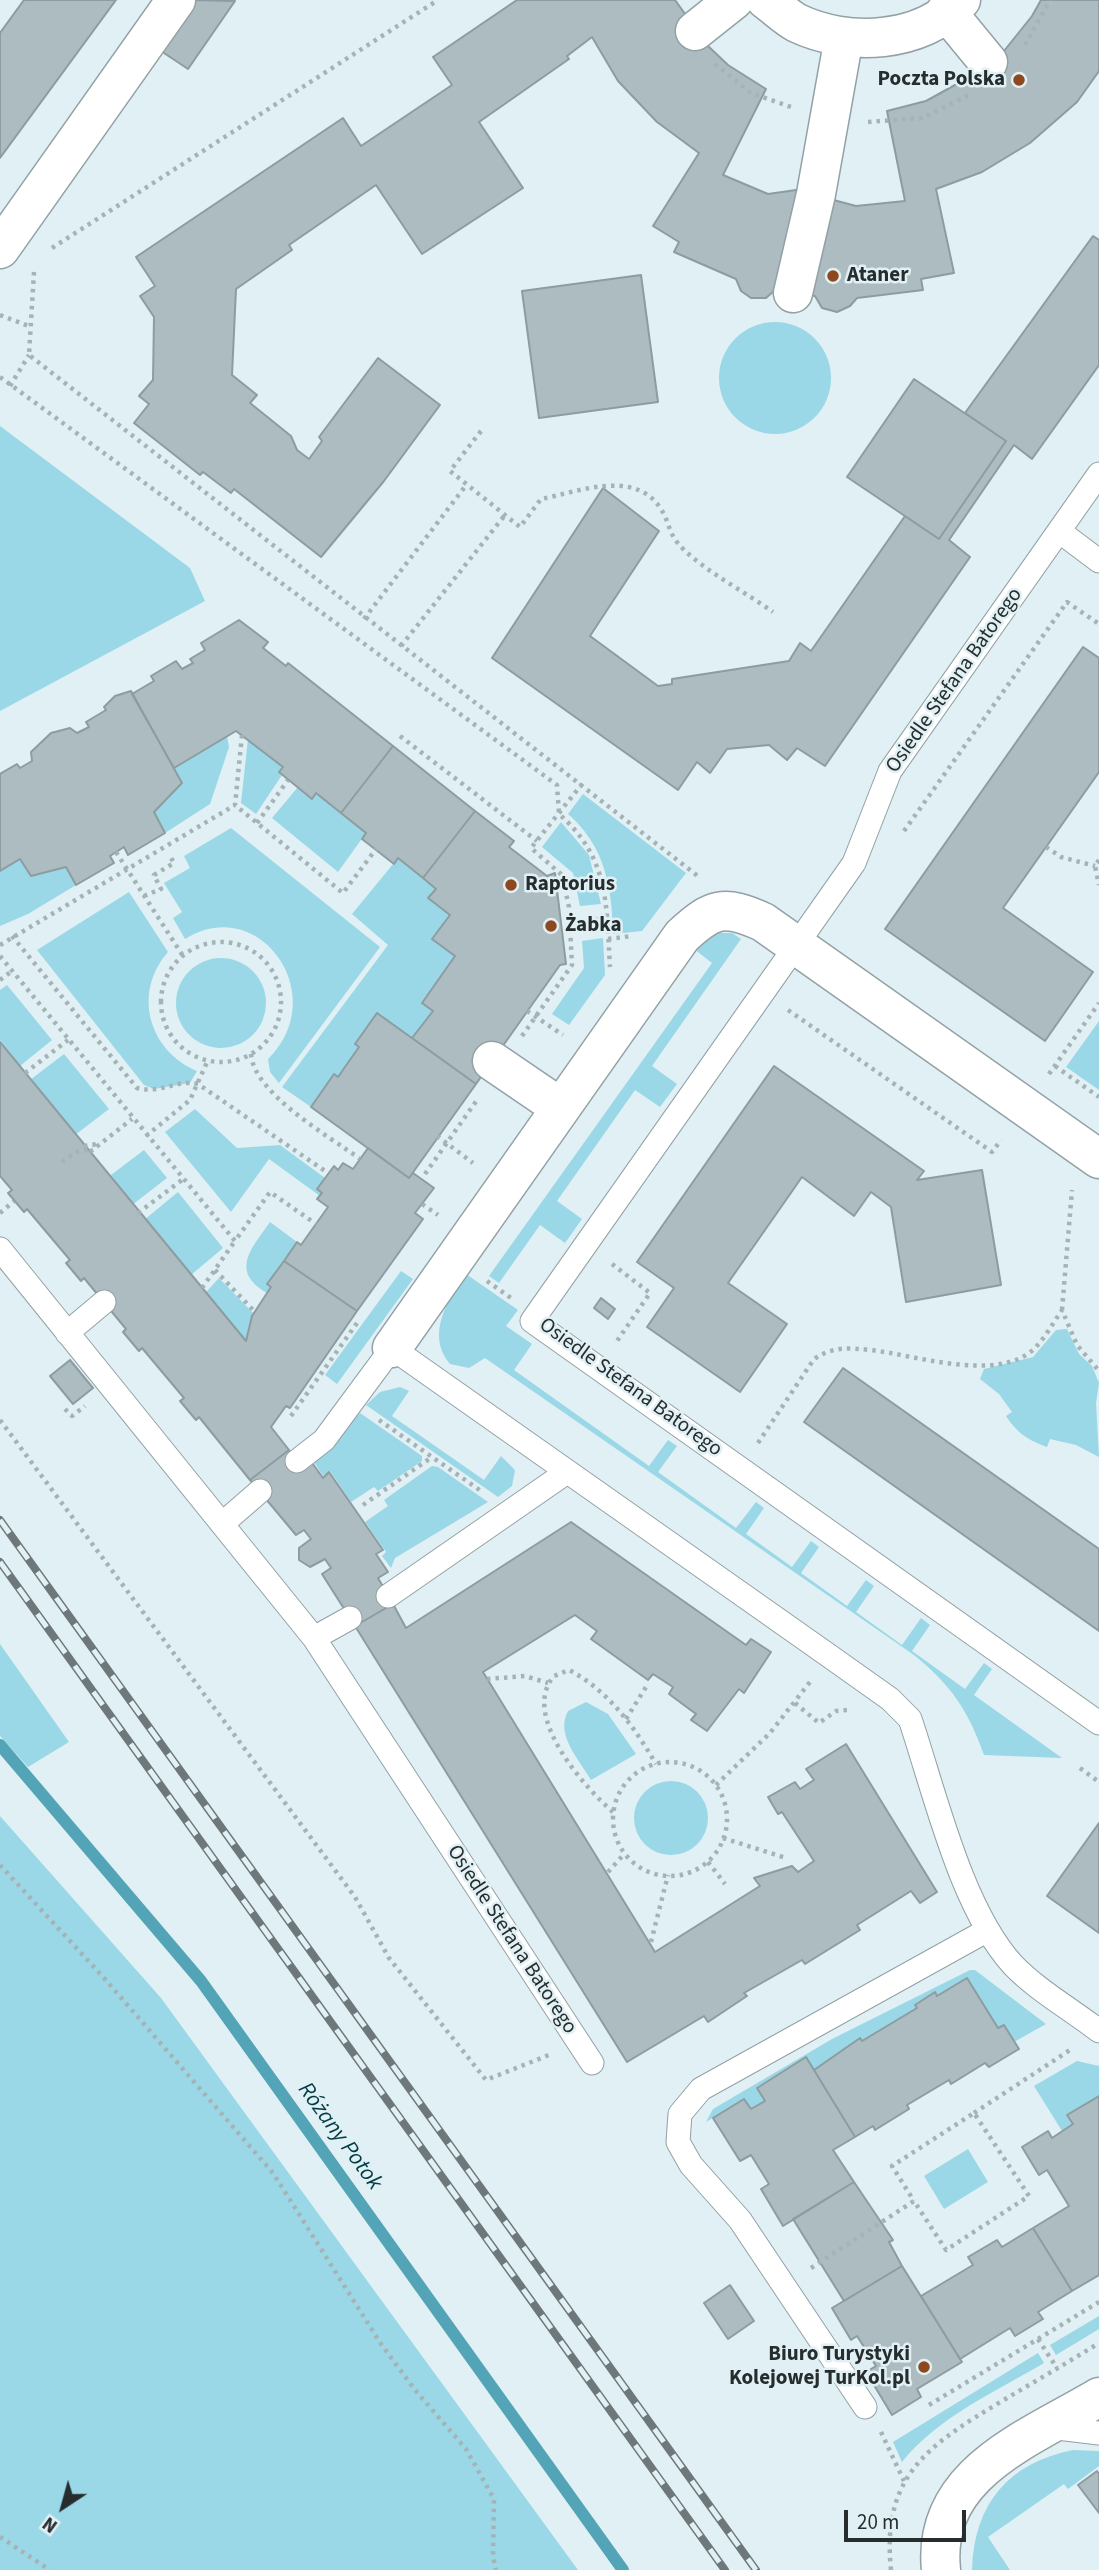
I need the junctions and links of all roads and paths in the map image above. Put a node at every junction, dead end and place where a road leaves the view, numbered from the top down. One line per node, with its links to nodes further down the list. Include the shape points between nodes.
1 (176, 0): 10 (street)
2 (438, 0): 9 (path)
3 (734, 0): 6 (street)
4 (766, 0): 7 (street, via 796,22)
5 (954, 6): 7 (street, via 919,28 878,38); 8 (street)
6 (695, 31)
7 (844, 37): 11 (street)
8 (988, 62)
9 (47, 251)
10 (18, 254): 13 (path)
11 (793, 293)
12 (0, 315): 13 (path)
13 (31, 327): 14 (path)
14 (29, 355): 16 (path); 24 (path)
15 (0, 377): 16 (path)
16 (10, 386): 32 (path, via 557,785)
17 (481, 431): 19 (path, via 450,471)
18 (1099, 474): 21 (lane, Osiedle Stefana Batorego)
19 (467, 484): 20 (path); 24 (path)
20 (505, 514): 23 (path, via 520,527 541,499 617,484 643,490 661,509 669,533 686,552); 26 (path)
21 (1059, 531): 22 (lane); 48 (lane, Osiedle Stefana Batorego, via 890,771 854,863)
22 (1099, 561)
23 (773, 612)
24 (364, 619): 26 (path)
25 (1099, 624): 35 (path, via 1067,602)
26 (401, 646): 30 (path)
27 (242, 735): 31 (path)
28 (400, 736): 34 (path)
29 (288, 780): 33 (path)
30 (582, 784): 32 (path); 42 (path)
31 (235, 805): 33 (path); 41 (path)
32 (559, 814): 34 (path); 45 (path, via 593,853)
33 (257, 823): 37 (path, via 343,892)
34 (537, 841): 46 (path, via 531,848 562,875)
35 (897, 841)
36 (1046, 848): 40 (path, via 1061,857)
37 (376, 849)
38 (116, 852): 41 (path)
39 (169, 854): 44 (path, via 174,863 154,876 161,889)
40 (1097, 863): 43 (path)
41 (128, 868): 44 (path); 47 (path)
42 (705, 881)
43 (1099, 885)
44 (144, 895): 51 (path)
45 (606, 919): 46 (path); 53 (path)
46 (569, 922): 57 (path, via 572,965)
47 (12, 936): 49 (path); 66 (path, via 136,1088 151,1091 186,1082)
48 (796, 943): 65 (street, via 747,914 724,909 705,914); 68 (street); 131 (lane, Osiedle Stefana Batorego, via 532,1321)
49 (0, 945)
50 (0, 956): 52 (path)
51 (183, 956): 61 (path, via 205,944 226,942 254,952 269,966 281,994 280,1014 273,1034); 62 (path, via 164,985 163,1015 177,1042)
52 (12, 971): 54 (path); 60 (path)
53 (610, 976)
54 (0, 980)
55 (1099, 1003): 63 (path)
56 (527, 1011): 57 (path)
57 (536, 1016): 59 (path); 65 (path)
58 (573, 1028): 59 (path)
59 (567, 1038): 65 (path)
60 (68, 1040): 64 (path); 69 (path)
61 (251, 1054): 62 (path, via 232,1061); 76 (path, via 252,1068 282,1101)
62 (208, 1060): 66 (path)
63 (1055, 1066): 67 (path); 68 (path)
64 (25, 1073)
65 (521, 1081): 73 (path); 103 (street)
66 (198, 1084): 70 (path, via 188,1102); 80 (path)
67 (1099, 1097)
68 (1026, 1107): 79 (street)
69 (132, 1119): 70 (path); 72 (path)
70 (146, 1136): 83 (path)
71 (437, 1136): 73 (path)
72 (101, 1144): 74 (path); 77 (path)
73 (446, 1144): 78 (path); 82 (path)
74 (85, 1146)
75 (483, 1157): 78 (path)
76 (360, 1159)
77 (62, 1162)
78 (477, 1166): 81 (path)
79 (1086, 1170): 98 (path)
80 (325, 1171)
81 (471, 1173)
82 (425, 1174)
83 (181, 1180): 88 (path); 92 (path)
84 (14, 1201): 87 (path)
85 (422, 1204): 89 (path)
86 (447, 1205): 89 (path)
87 (0, 1213)
88 (138, 1213)
89 (438, 1215): 90 (path)
90 (431, 1223)
91 (316, 1224): 92 (path, via 270,1192)
92 (235, 1241): 95 (path)
93 (0, 1249): 101 (lane, Osiedle Stefana Batorego)
94 (601, 1256): 102 (path, via 650,1293)
95 (215, 1270): 96 (path); 99 (path)
96 (202, 1288)
97 (104, 1302): 101 (lane)
98 (1062, 1310): 104 (path, via 1077,1345); 112 (path, via 1033,1350 1000,1364 972,1367 842,1347 825,1351 814,1359)
99 (255, 1312)
100 (365, 1312): 105 (path)
101 (67, 1333): 120 (lane, Osiedle Stefana Batorego)
102 (615, 1344)
103 (392, 1348): 106 (lane); 116 (lane)
104 (1099, 1371)
105 (318, 1377): 106 (path); 109 (path)
106 (354, 1402): 114 (path); 115 (lane, via 324,1440)
107 (65, 1409): 108 (path)
108 (72, 1416)
109 (291, 1416)
110 (0, 1420): 148 (path, via 355,1897 389,1958 486,2080)
111 (745, 1441): 112 (path)
112 (757, 1444): 113 (path)
113 (768, 1452)
114 (432, 1457): 118 (path); 119 (path)
115 (297, 1461)
116 (568, 1472): 119 (lane); 124 (lane)
117 (260, 1491): 120 (lane)
118 (363, 1506)
119 (510, 1511): 121 (lane)
120 (222, 1524): 123 (lane, Osiedle Stefana Batorego)
121 (388, 1596)
122 (350, 1618): 123 (lane)
123 (314, 1638): 148 (lane, Osiedle Stefana Batorego)
124 (828, 1655): 128 (path); 145 (lane, via 910,1719)
125 (487, 1679): 126 (path, via 525,1676)
126 (548, 1683): 130 (path, via 569,1670 598,1689); 136 (path, via 545,1714 556,1741 587,1789)
127 (646, 1687): 130 (path)
128 (795, 1703): 129 (path, via 819,1723 836,1710); 135 (path)
129 (855, 1710)
130 (626, 1719): 132 (path)
131 (1099, 1723)
132 (656, 1764): 135 (path, via 684,1763 702,1771); 136 (path, via 631,1777)
133 (1080, 1768): 134 (path)
134 (1099, 1782)
135 (716, 1785): 137 (path, via 726,1807)
136 (613, 1812): 138 (path, via 614,1831)
137 (723, 1838): 139 (path); 140 (path)
138 (625, 1853): 142 (path); 143 (path, via 639,1867)
139 (786, 1858)
140 (708, 1862): 143 (path); 144 (path)
141 (0, 1865): 165 (path, via 273,2173 382,2344 466,2449 494,2499)
142 (608, 1872)
143 (668, 1875): 146 (path)
144 (725, 1884)
145 (986, 1931): 147 (lane, via 1015,1967); 153 (lane, via 701,2089 680,2115 678,2142 691,2165 740,2220)
146 (651, 1942)
147 (1099, 2031)
148 (579, 2043): 150 (lane, Osiedle Stefana Batorego)
149 (1079, 2044): 151 (path)
150 (592, 2063)
151 (974, 2113): 152 (path, via 892,2166); 152 (path, via 1029,2196 946,2250)
152 (914, 2200): 153 (path)
153 (784, 2286): 159 (lane)
154 (1099, 2302): 155 (path)
155 (1038, 2339): 156 (path); 158 (path)
156 (1057, 2368)
157 (1099, 2397): 160 (street)
158 (929, 2404)
159 (871, 2416): 162 (path)
160 (1049, 2427): 161 (lane); 166 (street, via 989,2463 961,2489 943,2523)
161 (1099, 2432)
162 (904, 2482)
163 (0, 2537): 164 (path)
164 (50, 2570)
165 (496, 2570)
166 (941, 2570)

